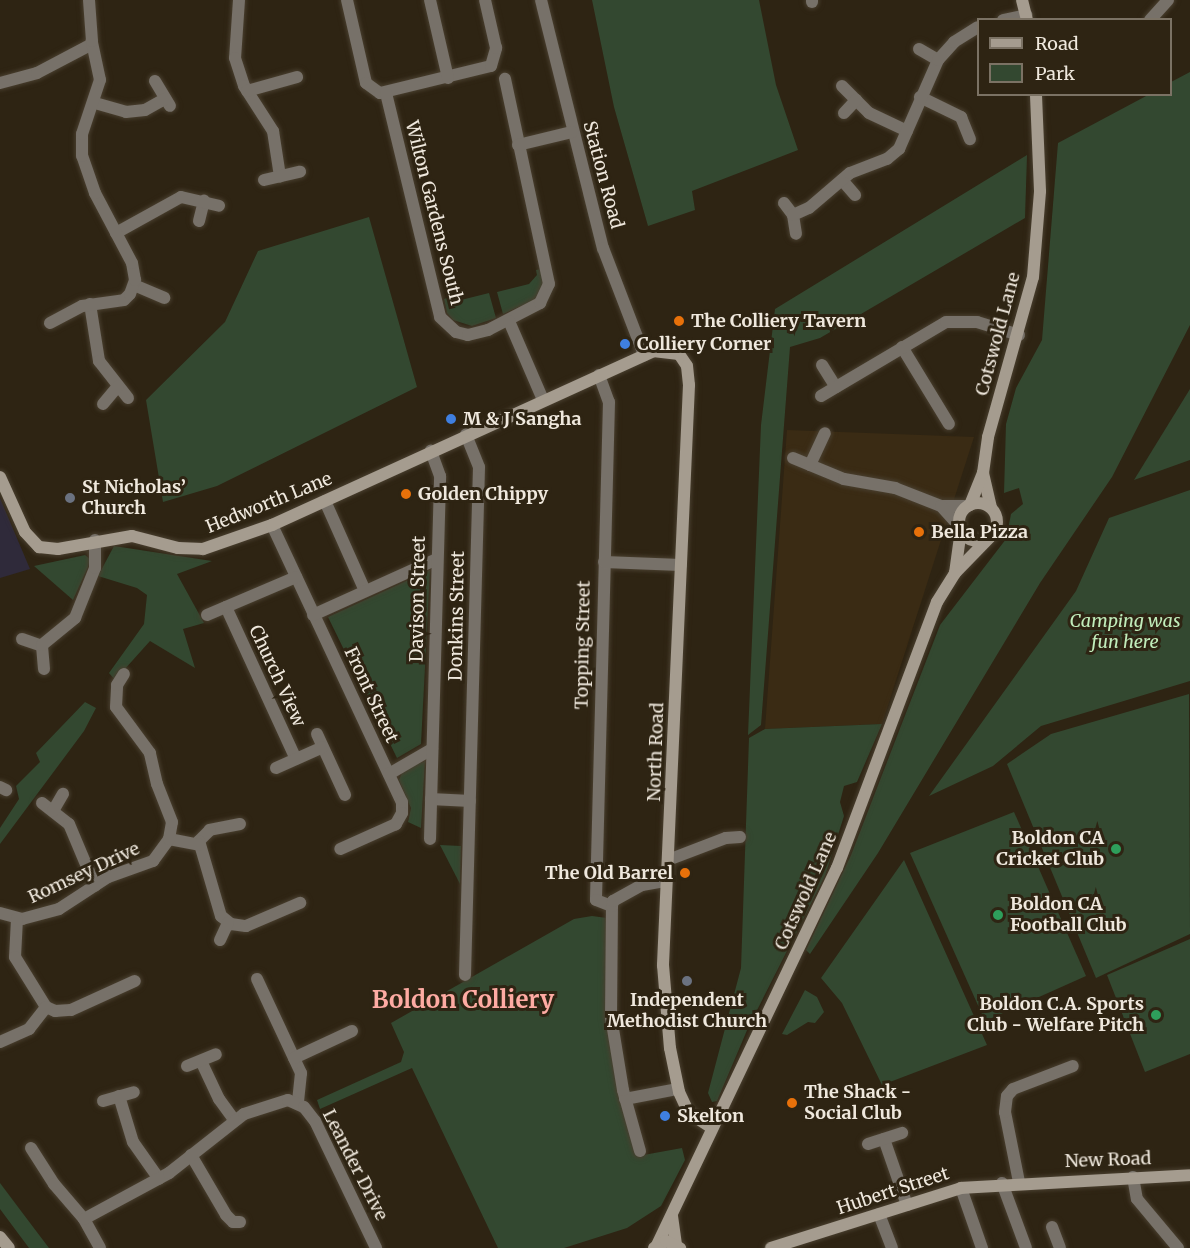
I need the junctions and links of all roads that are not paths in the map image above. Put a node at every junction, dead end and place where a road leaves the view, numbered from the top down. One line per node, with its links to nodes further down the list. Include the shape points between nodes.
1 (89, 0): 12 (street)
2 (239, 0): 21 (street, via 235,58)
3 (347, 0): 22 (street, via 366,83 375,92)
4 (430, 0): 16 (street)
5 (541, 0): 29 (street, Station Road)
6 (1022, 0): 9 (street)
7 (1168, 0): 10 (street)
8 (489, 1): 16 (street, via 495,62 485,69)
9 (1026, 17)
10 (1152, 18)
11 (977, 28): 14 (street, via 954,42)
12 (92, 44): 19 (street, via 37,73); 26 (street, via 100,80)
13 (920, 49): 14 (street)
14 (938, 60): 24 (street)
15 (297, 77): 21 (street)
16 (448, 78): 22 (street)
17 (505, 80): 31 (street, Wilton Gardens South)
18 (155, 81): 26 (street, via 168,103 135,111 118,111)
19 (0, 83)
20 (842, 86): 25 (street)
21 (247, 90): 33 (street, via 273,131)
22 (386, 93): 47 (street, Wilton Gardens South, via 440,317 456,332 468,335)
23 (1036, 96): 49 (street, Cotswold Lane, via 1041,141 1038,234 1033,277)
24 (920, 97): 28 (street); 30 (street, via 967,113)
25 (856, 100): 27 (street); 28 (street, via 878,118)
26 (95, 103): 42 (street, via 84,124 82,156)
27 (844, 113)
28 (907, 131): 35 (street, via 894,154)
29 (572, 132): 31 (street); 51 (street, Station Road, via 612,279)
30 (970, 139)
31 (518, 145): 47 (street, Wilton Gardens South, via 549,284 540,303)
32 (300, 172): 33 (street)
33 (280, 176): 34 (street)
34 (264, 180)
35 (842, 180): 36 (street); 40 (street, via 809,208)
36 (855, 195)
37 (204, 201): 39 (street); 41 (street); 42 (street, via 174,199)
38 (784, 203): 40 (street)
39 (219, 206)
40 (793, 215): 43 (street)
41 (199, 221)
42 (116, 233): 44 (street, via 132,263)
43 (796, 234)
44 (134, 285): 45 (street); 46 (street, via 124,300)
45 (164, 298)
46 (90, 304): 48 (street); 55 (street, via 99,361)
47 (508, 321): 59 (street)
48 (50, 323)
49 (1019, 335): 50 (street, via 963,319 946,322); 67 (street, Cotswold Lane, via 991,426)
50 (902, 347): 56 (street); 61 (street)
51 (644, 355): 52 (street, Hedworth Lane, via 663,349); 54 (street, Hedworth Lane)
52 (685, 361): 79 (street, North Road, via 689,385)
53 (822, 365): 56 (street)
54 (599, 375): 59 (street, Hedworth Lane); 78 (street, Topping Street, via 609,402)
55 (118, 386): 58 (street); 60 (street)
56 (836, 387): 57 (street)
57 (821, 396)
58 (128, 398)
59 (543, 400): 63 (street, Hedworth Lane)
60 (103, 404)
61 (949, 424)
62 (825, 433): 66 (street)
63 (466, 435): 64 (street, Hedworth Lane); 99 (street, Donkins Street, via 479,467)
64 (431, 452): 69 (street, Hedworth Lane); 77 (street, Davison Street, via 439,470)
65 (793, 458): 66 (street)
66 (810, 465): 70 (street, via 844,479 896,488)
67 (983, 473): 71 (street, Cotswold Lane); 72 (street, Cotswold Lane)
68 (0, 477): 76 (street, Hedworth Lane, via 25,532 39,548 58,549)
69 (326, 501): 73 (street, Hedworth Lane); 82 (street)
70 (941, 506): 71 (street); 74 (street)
71 (969, 506): 72 (street, via 981,503); 74 (street, via 961,515)
72 (991, 507): 75 (street, via 997,522)
73 (272, 525): 76 (street, Hedworth Lane, via 203,549 178,548 132,536); 81 (street, Front Street)
74 (961, 528): 75 (street, via 974,540); 80 (street, Cotswold Lane)
75 (990, 537): 80 (street, Cotswold Lane)
76 (95, 540): 87 (street, via 95,568 75,618)
77 (437, 559): 82 (street); 92 (street, Davison Street)
78 (604, 562): 79 (street); 112 (street, Topping Street, via 596,900)
79 (681, 565): 108 (street, North Road)
80 (955, 573): 135 (street, Cotswold Lane, via 930,620 837,868)
81 (296, 577): 83 (street); 85 (street, Front Street)
82 (365, 591): 85 (street)
83 (226, 607): 84 (street); 93 (street, Church View)
84 (207, 615)
85 (314, 615): 95 (street, Front Street)
86 (22, 639): 87 (street)
87 (42, 646): 88 (street)
88 (44, 669)
89 (124, 674): 105 (street, via 117,685 116,707 150,753 172,822)
90 (317, 734): 91 (street, Church View)
91 (323, 747): 93 (street); 97 (street, Church View)
92 (432, 748): 95 (street); 98 (street, Davison Street)
93 (296, 759): 94 (street)
94 (276, 768)
95 (389, 774): 107 (street, Front Street, via 402,802 400,819)
96 (63, 794): 101 (street)
97 (345, 795)
98 (431, 799): 99 (street); 104 (street, Davison Street)
99 (470, 801): 117 (street, Donkins Street)
100 (42, 803): 101 (street)
101 (53, 811): 110 (street, via 69,824)
102 (240, 824): 106 (street, via 210,830)
103 (740, 837): 108 (street, via 726,838)
104 (430, 838)
105 (169, 839): 106 (street); 110 (street, Romsey Drive, via 153,861)
106 (199, 845): 115 (street, via 218,909)
107 (340, 849)
108 (668, 860): 109 (street, North Road)
109 (665, 881): 112 (street, via 642,885); 128 (street, North Road, via 663,965)
110 (95, 886): 114 (street, Romsey Drive, via 40,916)
111 (300, 903): 115 (street, via 246,926)
112 (612, 906): 131 (street, via 611,1017)
113 (0, 913): 114 (street, Romsey Drive)
114 (17, 919): 120 (street, via 15,957)
115 (228, 923): 116 (street)
116 (220, 940)
117 (465, 975)
118 (256, 979): 124 (street, Leander Drive)
119 (135, 981): 120 (street, via 70,1010)
120 (46, 1007): 122 (street, via 29,1029)
121 (352, 1031): 124 (street)
122 (0, 1042)
123 (216, 1054): 125 (street)
124 (294, 1058): 133 (street, Leander Drive, via 302,1079)
125 (201, 1060): 126 (street); 134 (street, via 219,1099)
126 (187, 1066)
127 (1073, 1066): 145 (street, via 1013,1089 1007,1096 1005,1112)
128 (678, 1089): 131 (street); 135 (street, North Road, via 689,1113)
129 (134, 1092): 130 (street)
130 (119, 1096): 132 (street); 144 (street, via 133,1142)
131 (625, 1099): 140 (street)
132 (103, 1101)
133 (298, 1103): 134 (street, Leander Drive, via 278,1102); 160 (street, Leander Drive, via 315,1121)
134 (234, 1120): 141 (street, Leander Drive)
135 (712, 1128): 150 (street, Cotswold Lane)
136 (902, 1133): 137 (street)
137 (884, 1139): 138 (street); 148 (street)
138 (868, 1144)
139 (31, 1148): 151 (street, via 54,1184)
140 (640, 1151)
141 (191, 1155): 144 (street, Leander Drive); 152 (street, via 226,1215 233,1222)
142 (1190, 1175): 143 (street, New Road)
143 (1132, 1177): 145 (street, New Road); 166 (street, via 1137,1199)
144 (159, 1179): 151 (street, Leander Drive)
145 (1023, 1182): 146 (street, Hubert Street)
146 (1002, 1183): 147 (street, Hubert Street); 164 (street)
147 (961, 1188): 148 (street, Hubert Street); 163 (street)
148 (907, 1205): 149 (street, Hubert Street)
149 (879, 1214): 156 (street, Hubert Street); 162 (street)
150 (672, 1216): 155 (street); 157 (street, Cotswold Lane)
151 (84, 1219): 159 (street)
152 (240, 1222)
153 (1052, 1227): 165 (street)
154 (0, 1236): 158 (street)
155 (680, 1246): 157 (street)
156 (787, 1246): 161 (street, Hubert Street)
157 (653, 1247)
158 (9, 1248)
159 (100, 1248)
160 (376, 1248)
161 (771, 1248)
162 (892, 1248)
163 (982, 1248)
164 (1026, 1248)
165 (1060, 1248)
166 (1178, 1248)

